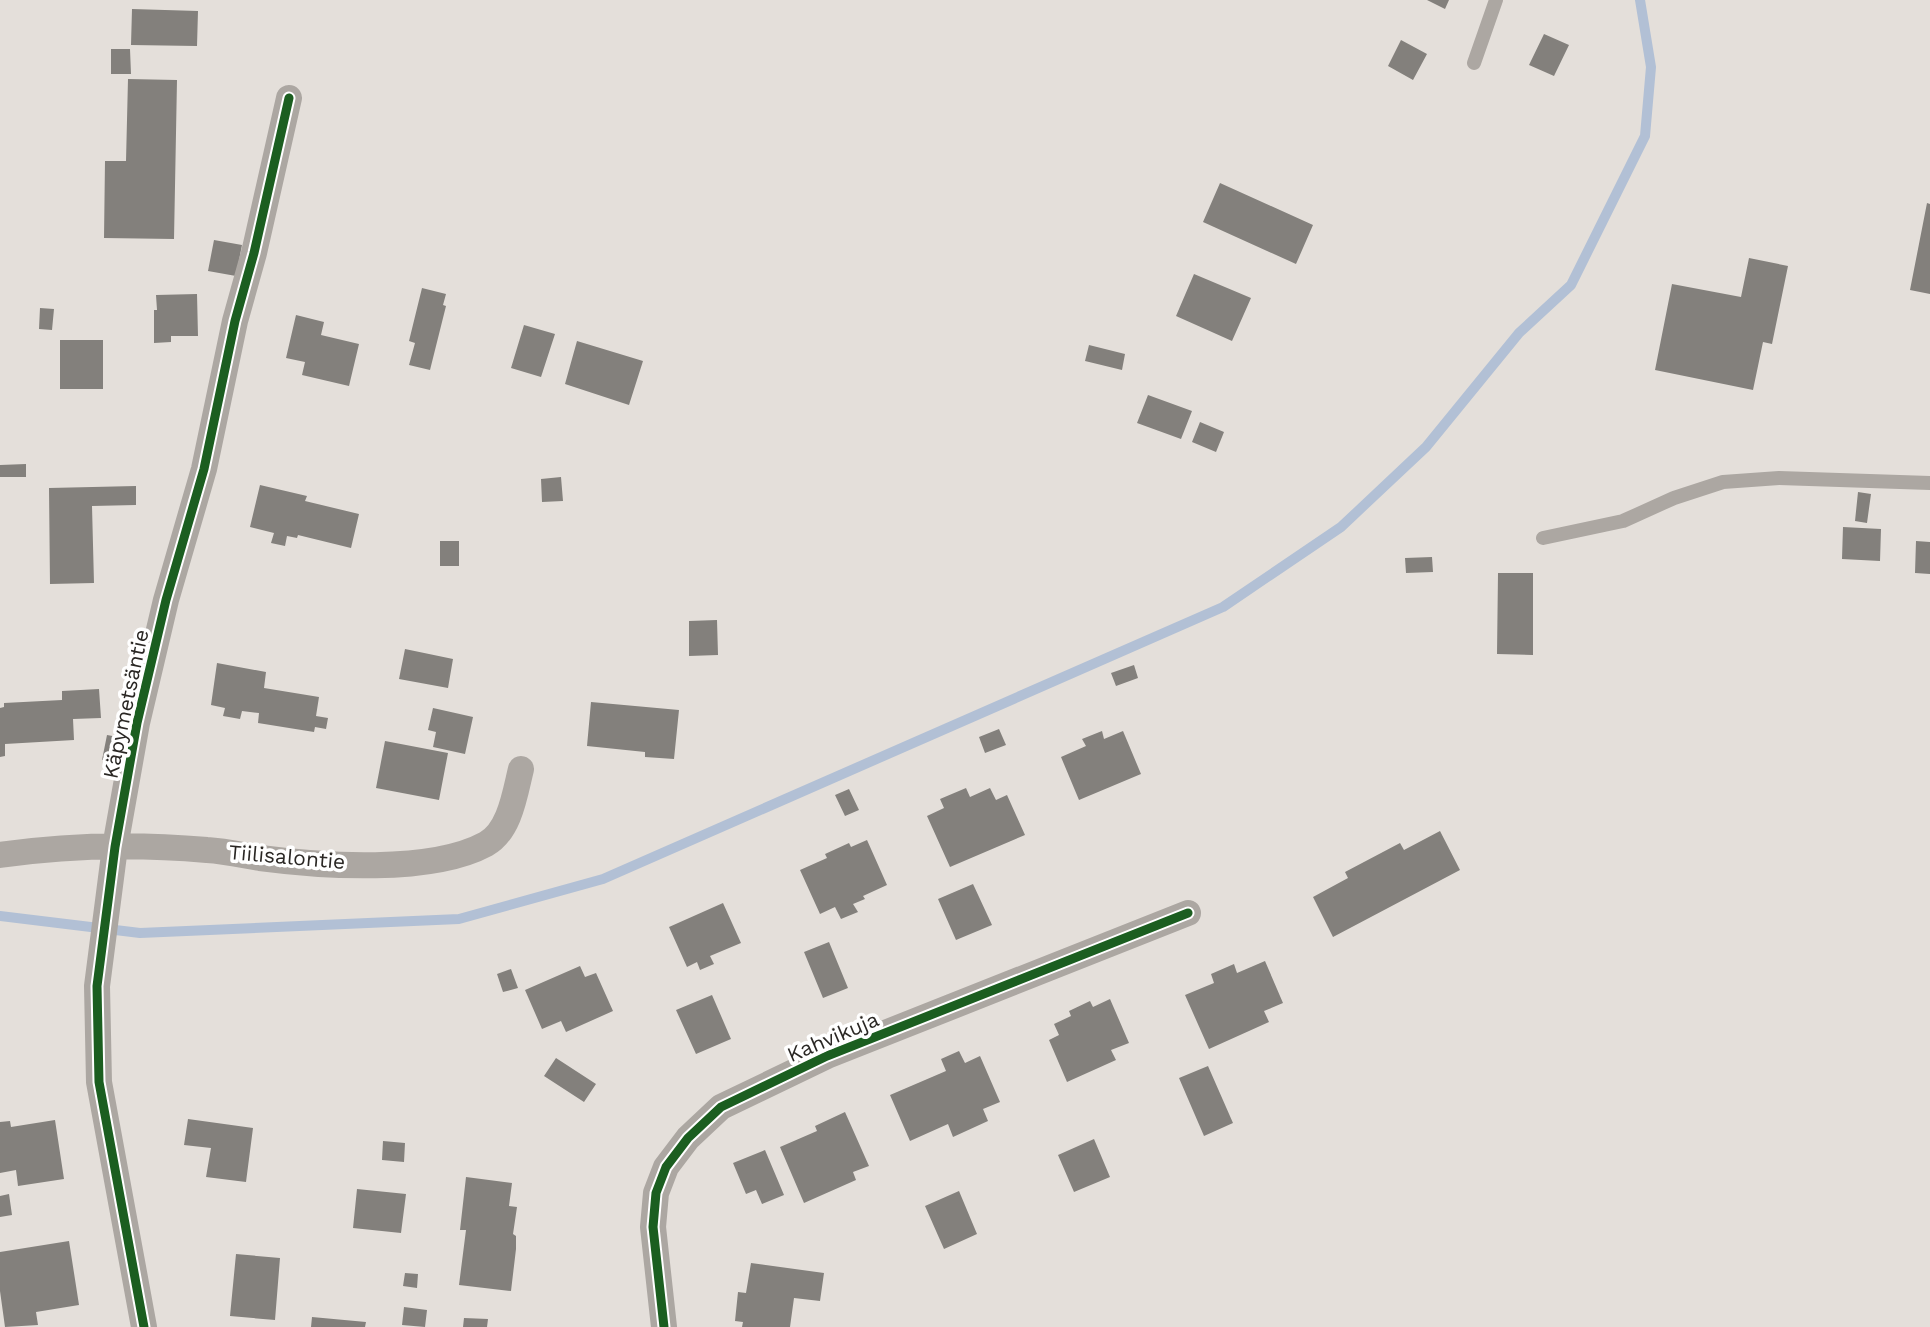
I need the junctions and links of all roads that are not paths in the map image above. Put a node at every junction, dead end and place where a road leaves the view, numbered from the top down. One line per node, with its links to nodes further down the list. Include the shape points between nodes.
1 (1496, 0): 2 (lane)
2 (1474, 63)
3 (289, 98): 7 (street, Käpymetsäntie, via 204,470 137,723)
4 (1930, 483): 5 (lane, via 1780,478 1723,482 1623,521)
5 (1543, 538)
6 (521, 769): 7 (street, Tiilisalontie, via 503,826 488,843 453,857 411,863 319,863 208,850)
7 (115, 847): 8 (street, Tiilisalontie); 10 (street, Käpymetsäntie, via 97,986 99,1082)
8 (0, 855)
9 (1188, 913): 11 (street, Kahvikuja, via 827,1056 721,1107 666,1167 656,1193 653,1227)
10 (144, 1327)
11 (664, 1327)

